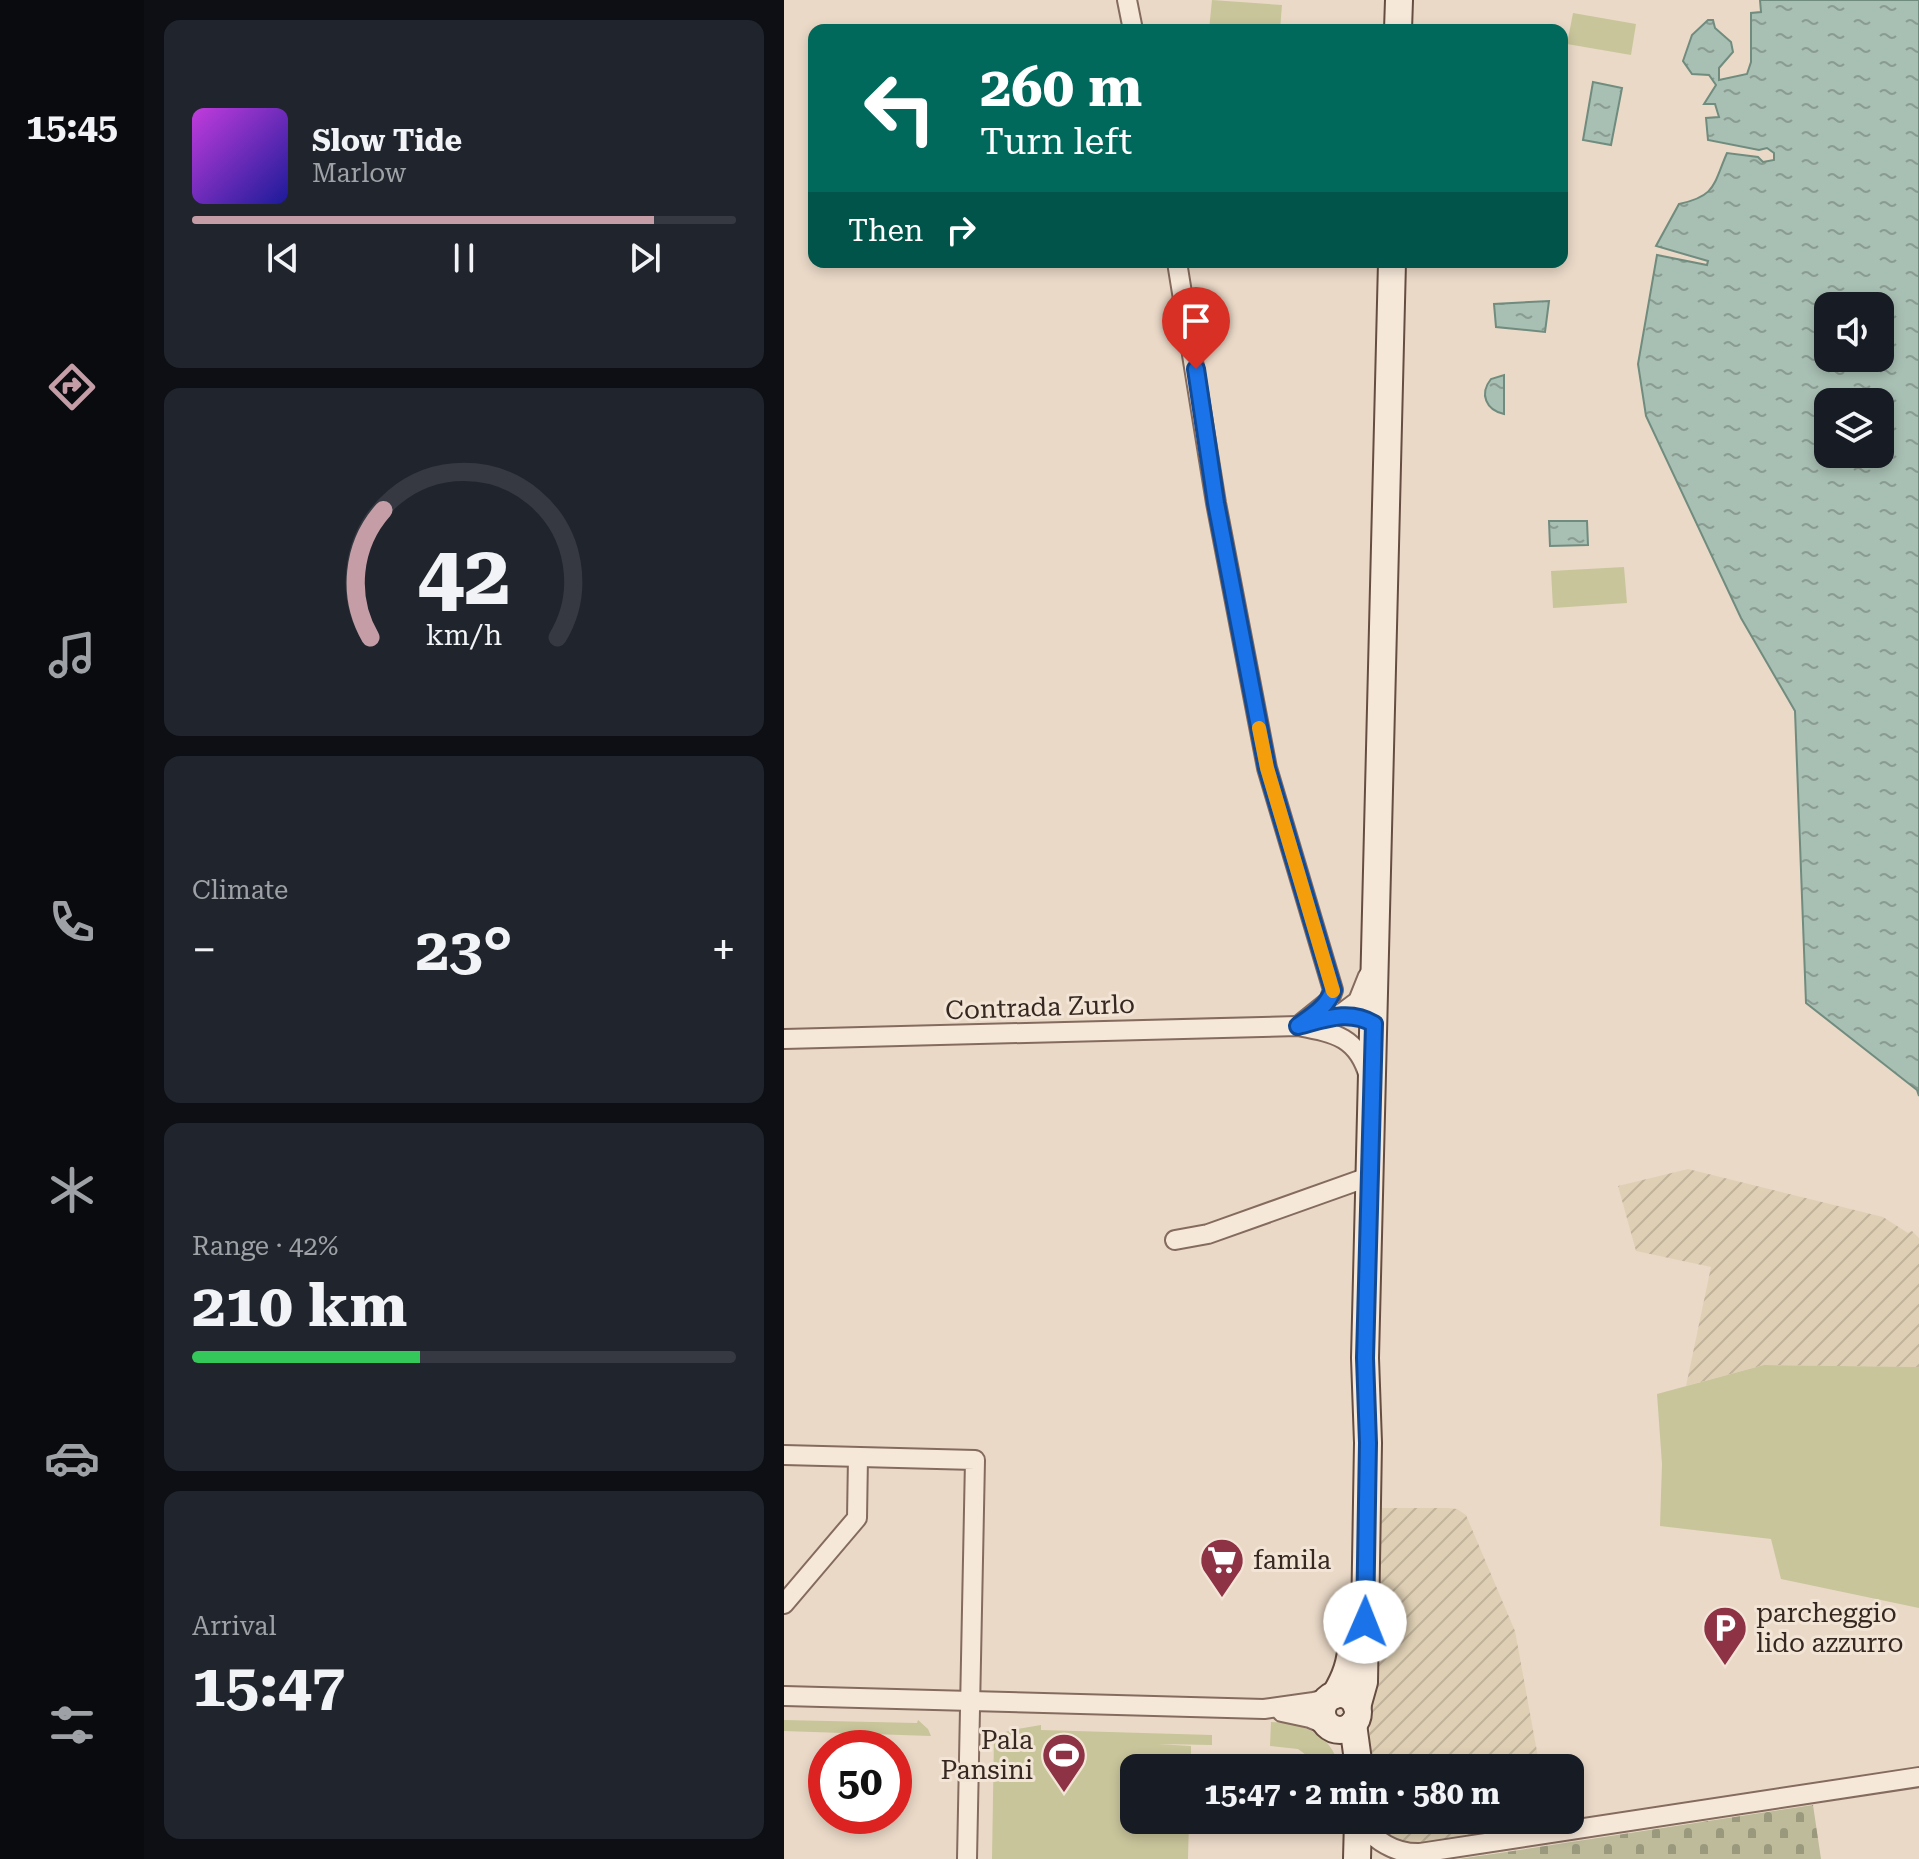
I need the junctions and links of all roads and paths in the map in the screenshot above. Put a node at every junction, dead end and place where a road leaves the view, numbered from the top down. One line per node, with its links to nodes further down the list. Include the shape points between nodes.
1 (1127, 0): 3 (street)
2 (1399, 0): 4 (main road)
3 (1132, 24)
4 (1398, 24)
5 (1178, 268): 10 (street, via 1267,768 1333,990 1329,1001)
6 (1392, 268): 7 (main road)
7 (1376, 942): 8 (street, via 1362,996); 9 (main road)
8 (1335, 1024): 9 (street, via 1359,1032); 10 (street, Contrada Zurlo); 12 (street, via 1361,1056)
9 (1374, 1024): 12 (main road)
10 (1298, 1026): 11 (street, Contrada Zurlo)
11 (784, 1039)
12 (1373, 1091): 13 (main road)
13 (1371, 1176): 14 (street, via 1208,1234); 21 (main road, via 1364,1682)
14 (1175, 1240)
15 (784, 1455): 16 (street)
16 (858, 1457): 17 (street, via 857,1518); 19 (street, via 975,1460)
17 (784, 1604)
18 (784, 1696): 19 (street)
19 (970, 1701): 20 (street); 30 (street)
20 (1264, 1709): 21 (street, via 1310,1718); 21 (street, via 1314,1702)
21 (1339, 1713): 22 (main road); 23 (main road)
22 (1345, 1754)
23 (1354, 1754)
24 (1919, 1777): 25 (street)
25 (1584, 1828)
26 (1351, 1834): 31 (main road)
27 (1355, 1834): 32 (main road)
28 (1372, 1834): 29 (street, via 1389,1847 1420,1853)
29 (1545, 1834)
30 (967, 1859)
31 (1346, 1859)
32 (1357, 1859)

